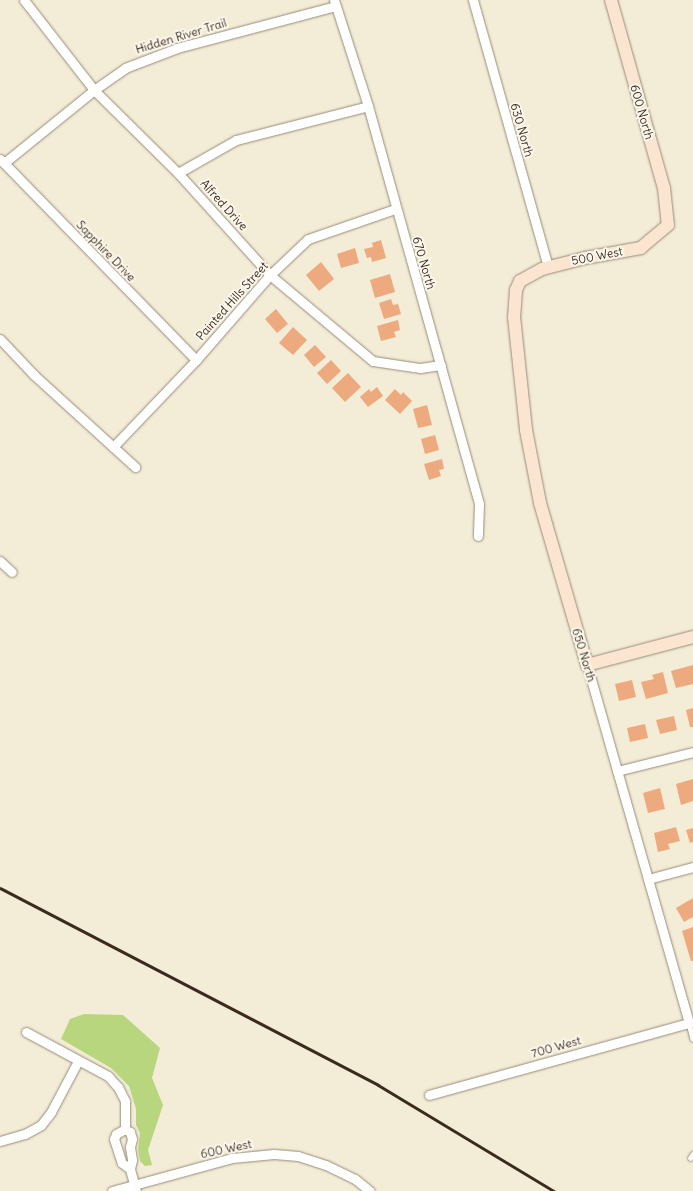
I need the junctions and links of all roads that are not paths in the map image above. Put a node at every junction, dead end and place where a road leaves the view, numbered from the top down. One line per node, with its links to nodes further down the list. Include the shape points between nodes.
1 (24, 0): 5 (street, Alfred Drive)
2 (473, 0): 11 (street, 630 North)
3 (611, 0): 10 (street, 600 North, via 664,188)
4 (335, 3): 5 (street, Hidden River Trail, via 177,48 125,68); 6 (street, 670 North)
5 (94, 90): 7 (street, Hidden River Trail); 8 (street, Alfred Drive)
6 (368, 106): 8 (street, via 236,140); 9 (street, 670 North)
7 (2, 161): 15 (street, Sapphire Drive)
8 (178, 173): 12 (street, Alfred Drive)
9 (395, 209): 12 (street, Painted Hills Street, via 308,239); 16 (street, 670 North)
10 (668, 225): 11 (street, 500 West, via 641,248)
11 (548, 267): 13 (street, 500 West)
12 (270, 275): 15 (street, Painted Hills Street); 16 (street, Alfred Drive, via 373,361 420,368)
13 (520, 281): 23 (street, 650 North, via 514,302 515,336 533,472)
14 (0, 339): 17 (street, via 34,375)
15 (196, 360): 17 (street, Painted Hills Street)
16 (441, 365): 19 (street, 670 North, via 479,504)
17 (113, 447): 18 (street)
18 (135, 467)
19 (478, 536)
20 (0, 562): 21 (street)
21 (12, 572)
22 (693, 637): 23 (street)
23 (587, 665): 25 (street, 650 North)
24 (693, 752): 25 (street)
25 (618, 772): 27 (street, 650 North)
26 (693, 868): 27 (street)
27 (648, 879): 28 (street, 650 North)
28 (689, 1023): 30 (lane); 32 (street, 700 West)
29 (26, 1032): 31 (street)
30 (693, 1039)
31 (78, 1061): 33 (street, via 108,1076 118,1087 125,1101); 34 (street, via 51,1112 40,1125 26,1134)
32 (429, 1095)
33 (125, 1129): 35 (street, via 130,1132 132,1140); 35 (street, via 114,1139 122,1162)
34 (0, 1141)
35 (130, 1169): 36 (street)
36 (135, 1188): 37 (street, 600 West); 38 (street, 600 West, via 232,1158 274,1154 298,1156 326,1165 355,1179)
37 (112, 1191)
38 (370, 1191)

